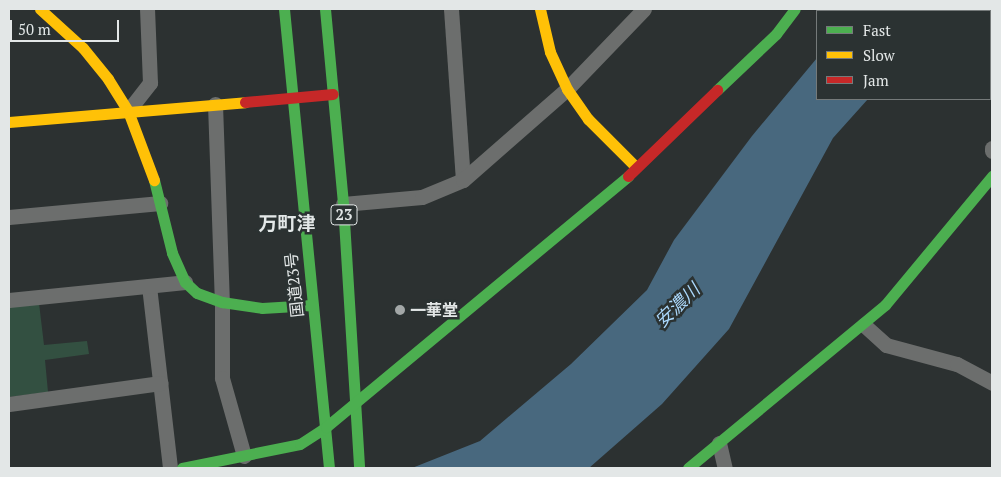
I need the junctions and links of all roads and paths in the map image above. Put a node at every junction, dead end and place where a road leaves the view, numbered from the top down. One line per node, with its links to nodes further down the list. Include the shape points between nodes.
1 (40, 9): 13 (main road, via 83,48)
2 (147, 9): 13 (street, via 150,83)
3 (284, 9): 11 (main road, 国道23号)
4 (325, 9): 10 (main road, 23)
5 (451, 9): 17 (street)
6 (540, 9): 9 (main road, via 550,52)
7 (644, 9): 9 (street)
8 (795, 9): 15 (main road, via 776,34)
9 (567, 88): 15 (main road, via 588,119); 17 (street)
10 (333, 94): 11 (main road); 19 (main road, 23)
11 (293, 98): 12 (main road); 25 (main road, 国道23号)
12 (215, 104): 13 (main road); 24 (street)
13 (128, 111): 14 (main road); 18 (main road, via 150,163)
14 (9, 122)
15 (636, 168): 29 (main road)
16 (992, 176): 26 (main road, via 885,305)
17 (463, 180): 19 (street, via 422,198)
18 (160, 203): 20 (street); 21 (main road, via 172,253)
19 (344, 204): 29 (main road, 23)
20 (9, 217)
21 (184, 282): 22 (street); 24 (main road, via 197,293)
22 (149, 286): 23 (street); 27 (street)
23 (9, 300)
24 (222, 302): 25 (main road, via 262,308); 33 (street, via 222,378)
25 (312, 305): 31 (main road, 国道23号)
26 (864, 325): 28 (street, via 886,345 957,364); 32 (main road)
27 (161, 383): 30 (street); 34 (street)
28 (992, 383)
29 (357, 403): 31 (main road); 37 (main road, 23)
30 (9, 404)
31 (326, 427): 33 (main road, via 300,444); 36 (main road, 国道23号)
32 (719, 443): 38 (main road); 39 (street)
33 (244, 456): 35 (main road)
34 (170, 468)
35 (182, 468)
36 (329, 468)
37 (359, 468)
38 (688, 468)
39 (725, 468)

